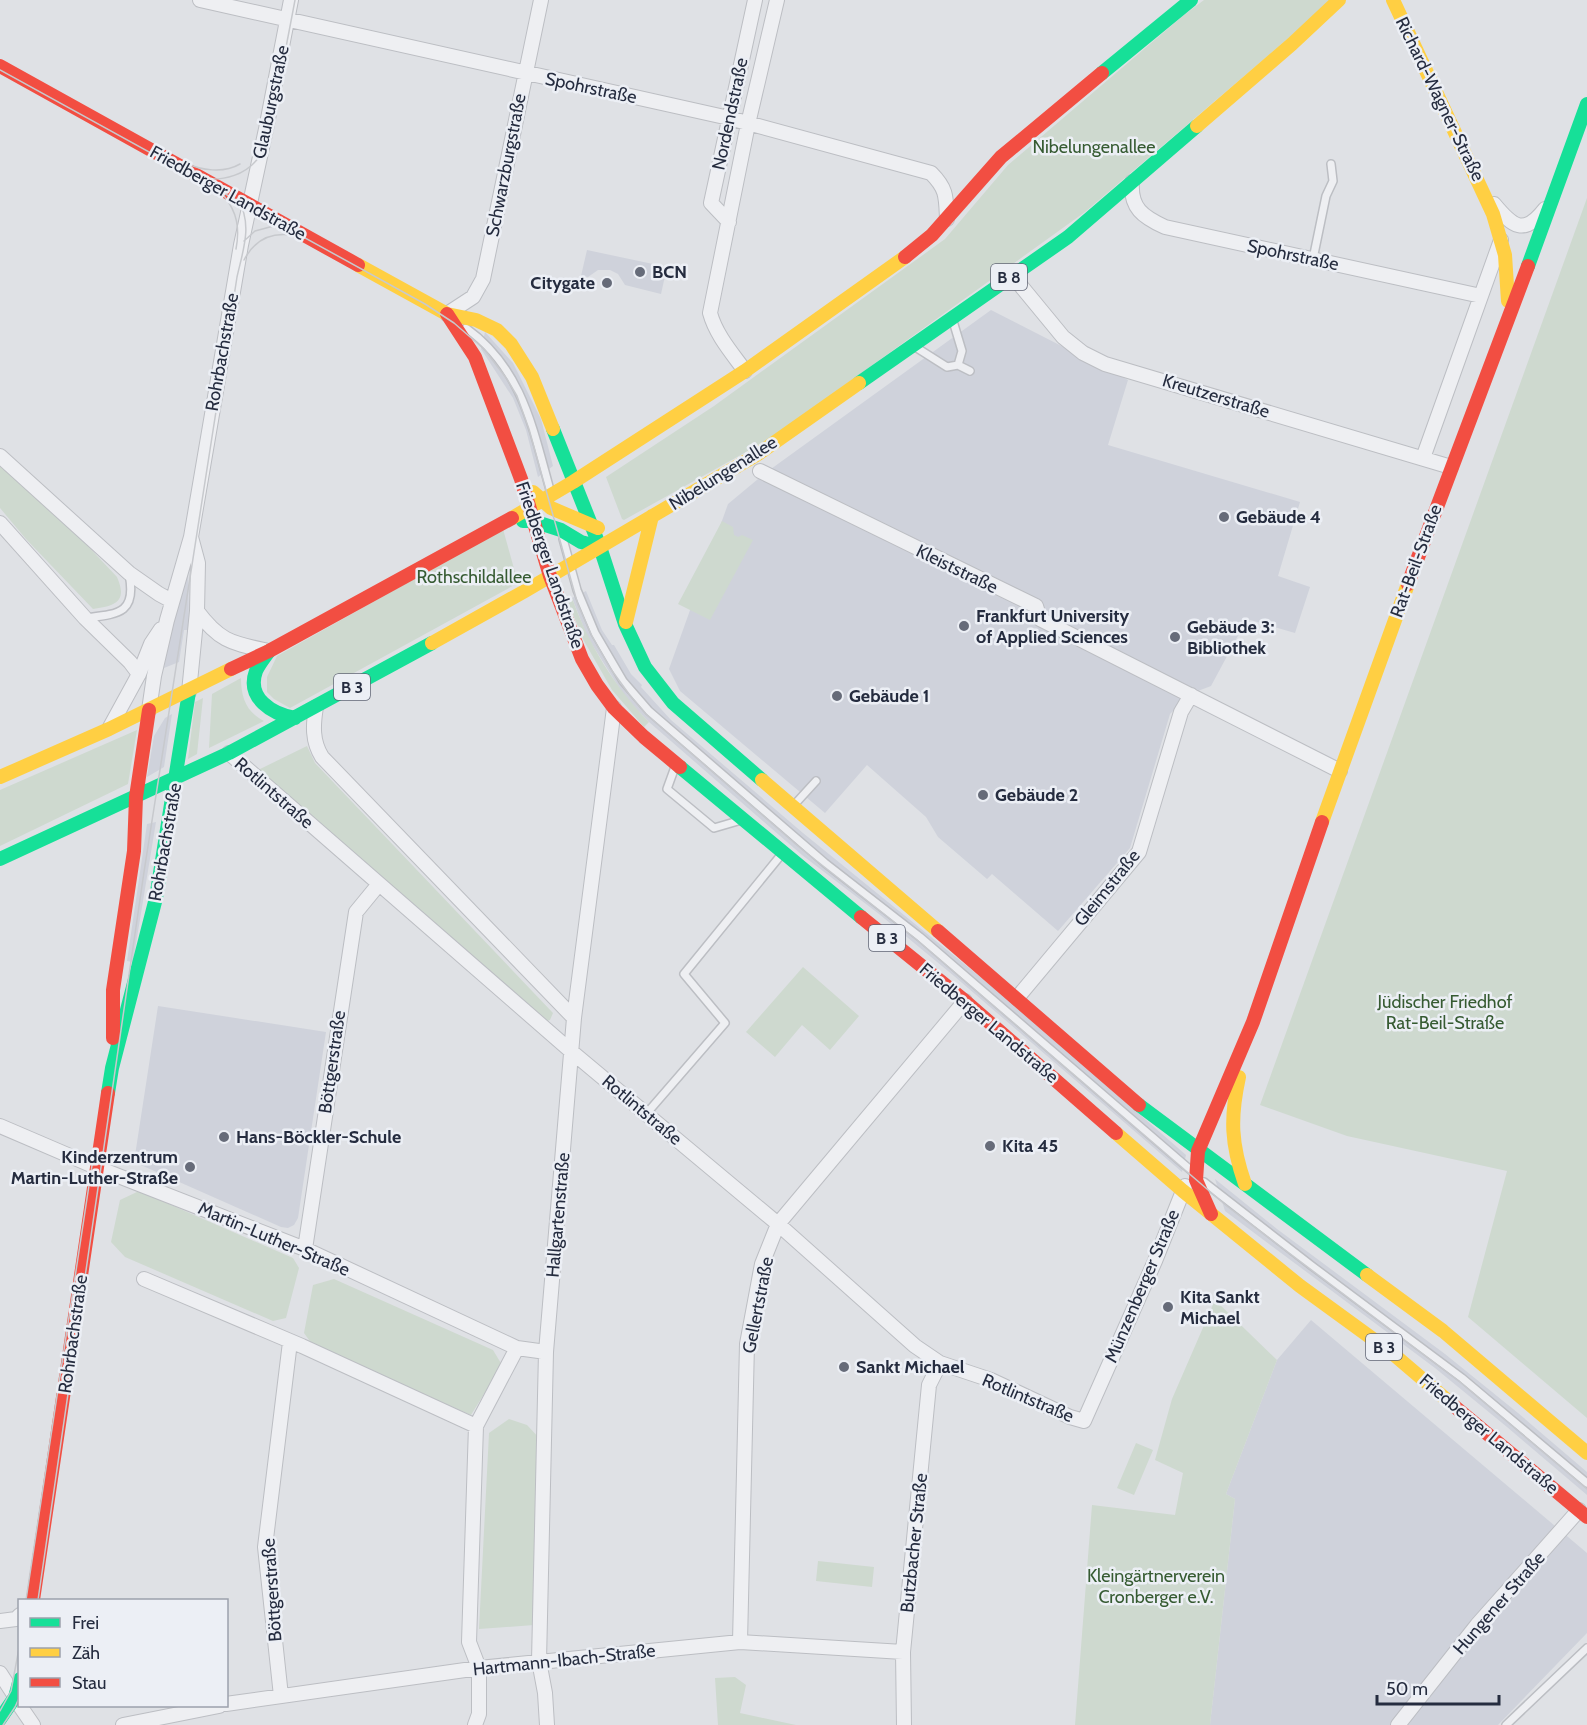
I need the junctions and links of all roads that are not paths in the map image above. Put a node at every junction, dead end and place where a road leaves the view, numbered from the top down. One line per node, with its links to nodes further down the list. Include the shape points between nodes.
1 (200, 0): 9 (street, Spohrstraße)
2 (291, 0): 9 (street, Glauburgstraße)
3 (541, 0): 11 (street, Schwarzburgstraße)
4 (755, 0): 13 (street, Nordendstraße)
5 (777, 0): 14 (street, Nordendstraße)
6 (1191, 0): 20 (main road, via 1001,157)
7 (1339, 0): 16 (main road, Nibelungenallee / B 8)
8 (1393, 0): 17 (main road, Richard-Wagner-Straße)
9 (287, 21): 11 (street, Spohrstraße); 19 (street, Glauburgstraße)
10 (3, 69): 19 (main road, Friedberger Landstraße)
11 (525, 73): 13 (street, Spohrstraße); 26 (street, Schwarzburgstraße, via 483,279 473,297)
12 (1587, 104): 18 (main road, Rat-Beil-Straße)
13 (729, 118): 14 (street, Spohrstraße); 21 (street, Nordendstraße, via 711,202)
14 (748, 124): 20 (street, Spohrstraße, via 931,173 945,193); 21 (street, Nordendstraße)
15 (1331, 164): 23 (lane, via 1333,181 1326,196)
16 (1132, 182): 23 (street, Spohrstraße, via 1131,195 1136,206 1164,227); 24 (main road, Nibelungenallee / B 8, via 1068,237)
17 (1488, 198): 18 (street, Richard-Wagner-Straße, via 1509,222 1518,226 1529,225); 22 (main road, Richard-Wagner-Straße)
18 (1552, 200): 27 (main road, Rat-Beil-Straße)
19 (250, 204): 26 (main road, Friedberger Landstraße); 45 (street, Rohrbachstraße)
20 (947, 219): 31 (main road, via 916,249)
21 (729, 222): 31 (street, Nordendstraße, via 710,313 721,338)
22 (1502, 236): 25 (street); 27 (main road, Richard-Wagner-Straße, via 1508,264)
23 (1313, 259): 25 (street, Spohrstraße)
24 (1012, 275): 28 (main road, Nibelungenallee / B 8); 34 (street, Kreutzerstraße, via 1063,337 1105,364)
25 (1481, 296): 34 (street)
26 (447, 314): 37 (main road, Friedberger Landstraße, via 482,321 510,342 532,377); 38 (main road, Friedberger Landstraße, via 475,357 521,479); 38 (lane, Friedberger Landstraße, via 486,345 510,376 534,427)
27 (1507, 316): 35 (main road, Rat-Beil-Straße)
28 (952, 318): 29 (main road, Nibelungenallee / B 8); 30 (lane, via 962,351)
29 (913, 345): 30 (lane, via 947,367); 40 (main road, Nibelungenallee / B 8, via 758,454)
30 (958, 365): 32 (lane)
31 (745, 371): 37 (main road)
32 (970, 371)
33 (0, 456): 48 (street)
34 (1422, 458): 35 (street, Kreutzerstraße)
35 (1450, 467): 67 (main road, Rat-Beil-Straße)
36 (759, 471): 59 (street, Kleiststraße, via 1036,606 1040,619)
37 (573, 482): 38 (main road); 42 (main road, Friedberger Landstraße)
38 (539, 506): 39 (main road); 43 (main road); 49 (main road, Friedberger Landstraße); 56 (main road)
39 (556, 510): 42 (main road); 43 (lane, Friedberger Landstraße)
40 (652, 516): 44 (main road, Nibelungenallee / B 8); 55 (main road)
41 (0, 522): 53 (street)
42 (591, 526): 44 (main road); 46 (main road, Friedberger Landstraße)
43 (561, 530): 46 (main road, via 581,542); 47 (lane, Friedberger Landstraße)
44 (619, 536): 46 (main road, Nibelungenallee / B 8)
45 (191, 537): 50 (street, Rohrbachstraße); 52 (street, Rohrbachstraße, via 198,563)
46 (600, 547): 47 (main road, Nibelungenallee / B 8); 55 (main road, Friedberger Landstraße / B 3)
47 (570, 565): 49 (main road, Nibelungenallee / B 8); 87 (lane, Friedberger Landstraße, via 595,633 623,681 649,711)
48 (129, 573): 50 (street); 53 (lane, via 132,587 128,605 114,615)
49 (550, 576): 51 (main road, B 8); 61 (main road, Friedberger Landstraße / B 3, via 582,659)
50 (172, 601): 54 (street, Rohrbachstraße)
51 (504, 603): 60 (main road, B 3)
52 (197, 611): 56 (street, via 206,624 232,644); 58 (street, Rohrbachstraße)
53 (85, 618): 57 (street)
54 (166, 620): 57 (street, Rohrbachstraße); 62 (street, Rohrbachstraße)
55 (625, 624): 72 (main road, Friedberger Landstraße / B 3, via 645,667 673,703)
56 (269, 651): 58 (main road); 63 (main road, via 256,671 256,694 270,711)
57 (139, 674): 64 (street, Rohrbachstraße)
58 (189, 692): 62 (main road); 69 (main road, Rohrbachstraße)
59 (1191, 695): 67 (street, Kleiststraße); 77 (street, Gleimstraße, via 1181,712 1139,852)
60 (316, 707): 63 (main road, B 3); 79 (street, via 315,746 322,757)
61 (614, 708): 66 (main road, Friedberger Landstraße / B 3); 79 (street, Hallgartenstraße)
62 (149, 710): 64 (main road); 71 (main road, Rohrbachstraße)
63 (295, 718): 65 (main road, B 3)
64 (109, 729): 68 (main road)
65 (229, 753): 69 (main road, B 3); 76 (street, Rotlintstraße)
66 (676, 765): 73 (main road, Friedberger Landstraße / B 3); 73 (lane, via 668,789 714,828)
67 (1340, 771): 80 (main road, Rat-Beil-Straße)
68 (0, 777)
69 (176, 778): 71 (main road, B 3); 82 (main road, Rohrbachstraße, via 156,898)
70 (816, 781): 72 (lane)
71 (136, 797): 75 (main road, B 3); 82 (main road, Rohrbachstraße, via 134,851 112,990)
72 (794, 806): 77 (main road, Friedberger Landstraße / B 3)
73 (743, 819): 74 (main road, Friedberger Landstraße / B 3)
74 (782, 853): 78 (main road, Friedberger Landstraße / B 3); 83 (lane, via 684,974 725,1023)
75 (0, 859)
76 (379, 884): 81 (street, Rotlintstraße); 92 (street, Böttgerstraße, via 356,912)
77 (1017, 998): 85 (main road, Friedberger Landstraße / B 3, via 1143,1108)
78 (965, 1001): 89 (main road, Friedberger Landstraße / B 3); 91 (street, Gellertstraße)
79 (574, 1018): 81 (street, Hallgartenstraße)
80 (1252, 1022): 85 (main road, Rat-Beil-Straße); 88 (main road, Rat-Beil-Straße, via 1230,1121 1233,1149)
81 (572, 1052): 83 (street, Rotlintstraße); 96 (street, Hallgartenstraße)
82 (112, 1068): 86 (main road, Rohrbachstraße)
83 (647, 1113): 91 (street, Rotlintstraße)
84 (0, 1126): 86 (street, Martin-Luther-Straße)
85 (1198, 1150): 87 (main road, Rat-Beil-Straße); 88 (main road, Friedberger Landstraße / B 3)
86 (98, 1168): 92 (street, Martin-Luther-Straße); 103 (main road, Rohrbachstraße)
87 (1194, 1173): 89 (street, Münzenberger Straße); 90 (main road); 101 (lane, Friedberger Landstraße, via 1470,1384)
88 (1245, 1184): 100 (main road, Friedberger Landstraße / B 3, via 1443,1331)
89 (1183, 1191): 90 (main road, Friedberger Landstraße / B 3); 98 (street, Münzenberger Straße)
90 (1211, 1214): 102 (main road, Friedberger Landstraße / B 3, via 1392,1353)
91 (778, 1224): 97 (street, Rotlintstraße); 106 (street, Gellertstraße, via 762,1264 747,1344)
92 (305, 1249): 95 (street, Martin-Luther-Straße)
93 (144, 1279): 94 (street)
94 (290, 1342): 99 (street); 112 (street, Böttgerstraße, via 265,1547)
95 (517, 1348): 96 (street, Martin-Luther-Straße); 99 (street)
96 (546, 1352): 109 (street, Hallgartenstraße)
97 (940, 1364): 98 (street, Rotlintstraße, via 992,1380); 108 (street, Butzbacher Straße, via 929,1385)
98 (1084, 1421)
99 (476, 1426): 110 (street, via 469,1641)
100 (1587, 1453)
101 (1587, 1483)
102 (1583, 1514): 123 (street, Hungener Straße, via 1477,1625)
103 (33, 1599)
104 (18, 1617): 105 (street)
105 (0, 1621)
106 (740, 1642): 108 (street, Hartmann-Ibach-Straße); 109 (street, Hartmann-Ibach-Straße)
107 (1587, 1648): 124 (lane)
108 (903, 1652): 122 (street, Butzbacher Straße)
109 (540, 1661): 110 (street, Hartmann-Ibach-Straße); 121 (street, Hallgartenstraße)
110 (479, 1668): 112 (street, Hartmann-Ibach-Straße); 120 (street, via 479,1714)
111 (0, 1672): 113 (street)
112 (281, 1696): 114 (street, Hartmann-Ibach-Straße)
113 (18, 1703): 117 (main road)
114 (228, 1704)
115 (21, 1707): 118 (street)
116 (214, 1707): 119 (street)
117 (0, 1719)
118 (33, 1725)
119 (123, 1725)
120 (475, 1725)
121 (547, 1725)
122 (904, 1725)
123 (1398, 1725)
124 (1506, 1725)

